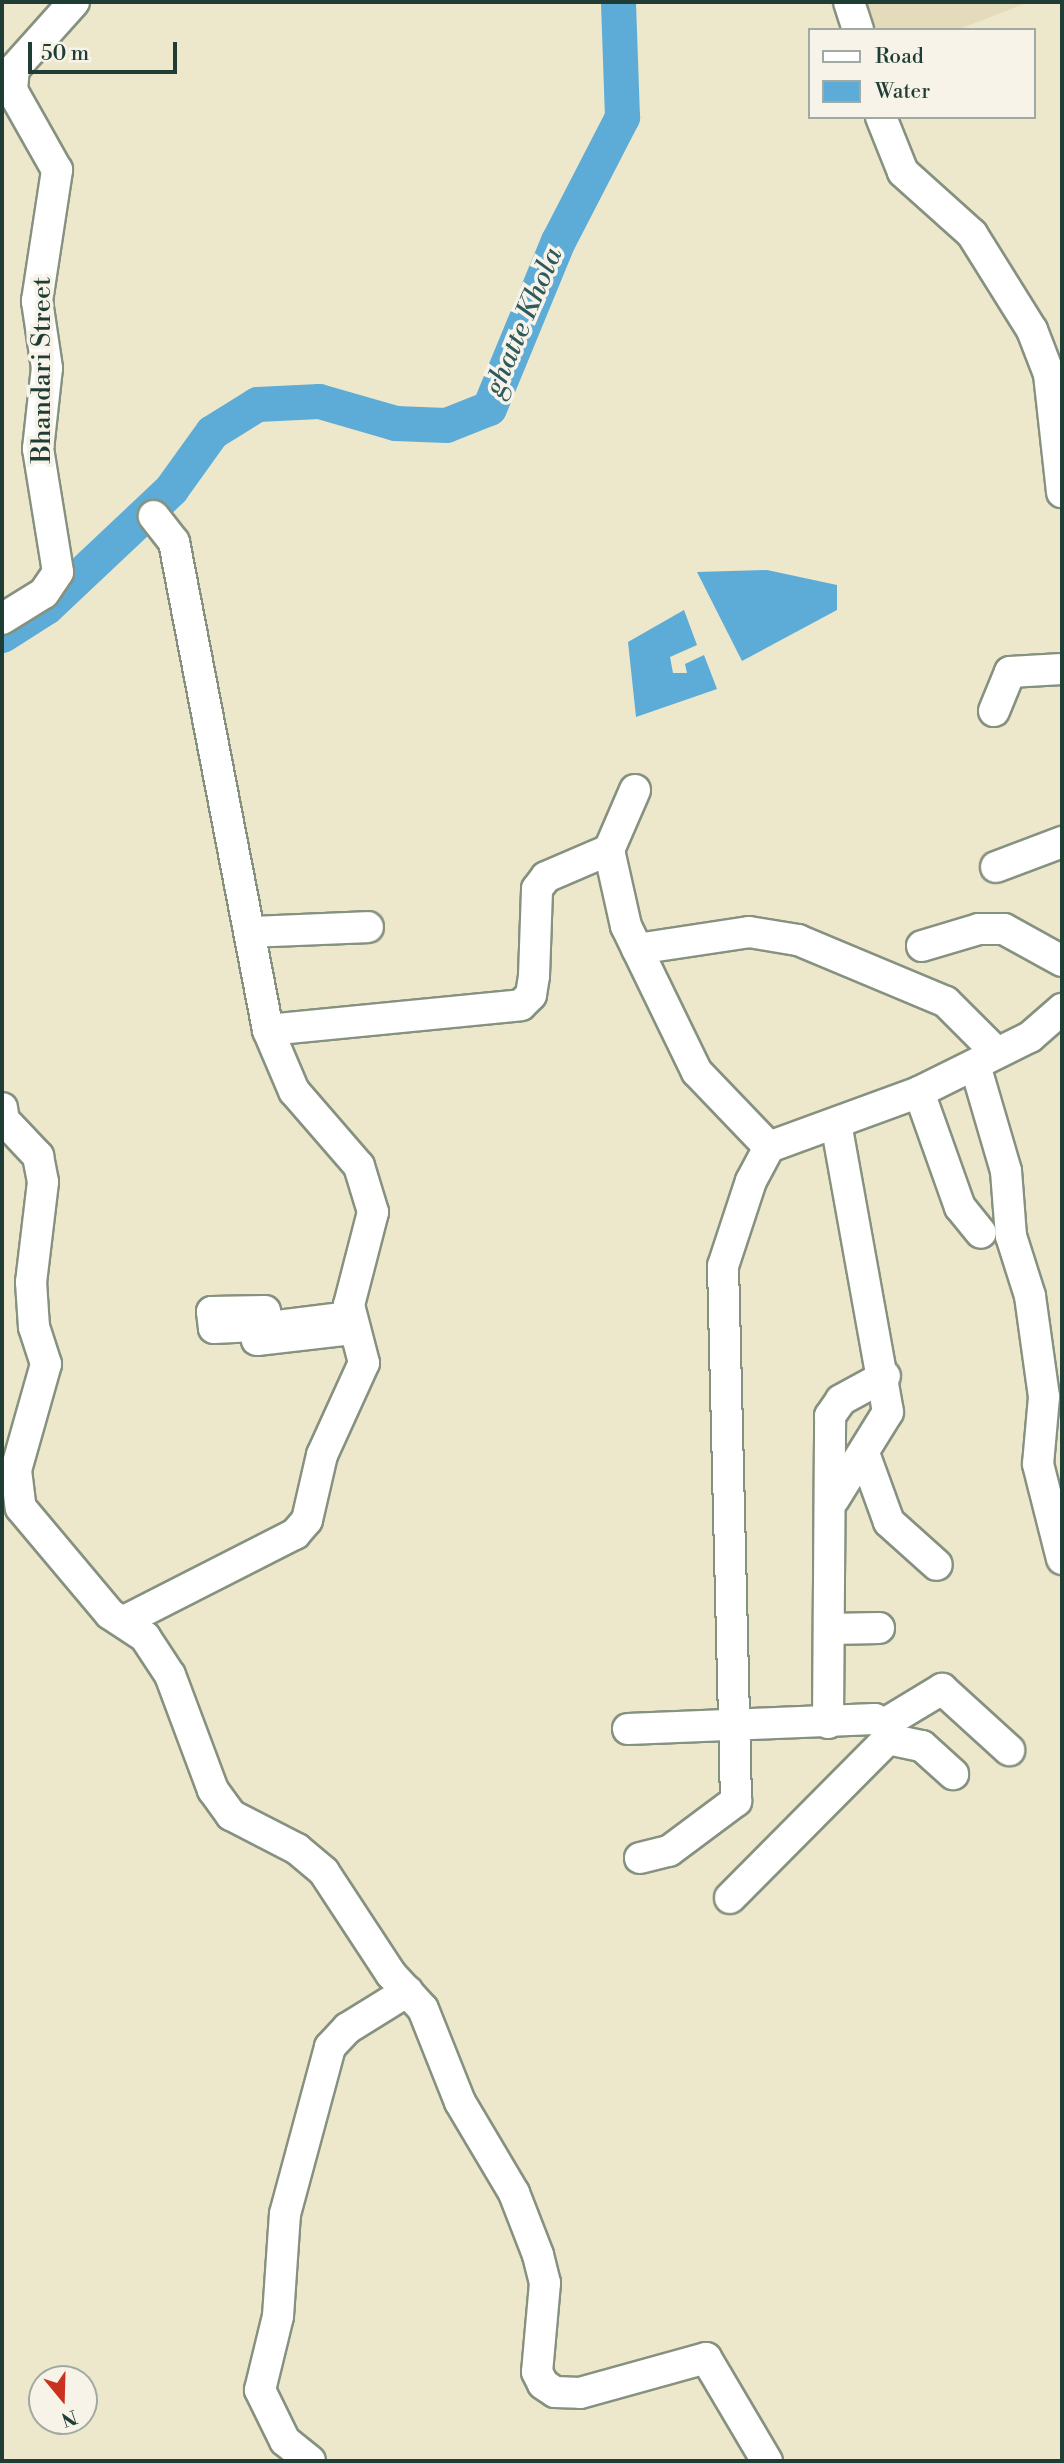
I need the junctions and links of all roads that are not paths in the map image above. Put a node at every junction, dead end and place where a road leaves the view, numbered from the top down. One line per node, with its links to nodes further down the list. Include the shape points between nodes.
1 (74, 2): 7 (street, Bhandari Street, via 13,69 12,90 57,170 37,301 47,368 38,449 58,572 44,593)
2 (849, 2): 3 (street)
3 (857, 28)
4 (882, 119): 5 (street, via 902,172 972,234 1032,330 1049,374)
5 (1062, 492)
6 (154, 516): 15 (street, via 174,542)
7 (2, 619)
8 (1062, 669): 9 (street, via 1010,672)
9 (994, 710)
10 (635, 790): 12 (street)
11 (1062, 842): 13 (street)
12 (609, 850): 17 (street); 20 (street, via 546,877 537,889 534,976 531,995 521,1005)
13 (996, 867)
14 (368, 927): 15 (street)
15 (250, 932): 20 (street)
16 (922, 946): 18 (street, via 979,929 1004,929)
17 (637, 949): 21 (street, via 749,932 798,940 946,1002); 25 (street, via 697,1072)
18 (1062, 961)
19 (1062, 1009): 21 (street, via 1030,1037)
20 (268, 1030): 32 (street, via 294,1091 344,1143 368,1192 373,1212 352,1323 364,1363 358,1385 322,1455 307,1520 295,1534)
21 (986, 1059): 22 (street); 30 (street, via 1006,1171 1011,1236 1030,1296 1044,1398 1038,1464)
22 (919, 1093): 24 (street); 26 (street, via 960,1207)
23 (2, 1108): 32 (street, via 4,1120 38,1156 43,1182 31,1282 34,1327 46,1364 16,1469 21,1508 110,1614)
24 (836, 1124): 25 (street); 27 (street)
25 (769, 1147): 37 (street, via 729,1235 723,1266)
26 (981, 1233)
27 (885, 1376): 28 (street, via 888,1412); 29 (street, via 841,1400 830,1416)
28 (864, 1453): 29 (street); 31 (street, via 889,1522)
29 (834, 1499): 34 (street)
30 (1062, 1559)
31 (937, 1566)
32 (126, 1620): 43 (street, via 170,1675 207,1778 230,1815 297,1849 324,1872)
33 (879, 1628): 34 (street)
34 (830, 1629): 35 (street)
35 (828, 1723): 37 (street); 38 (street)
36 (628, 1729): 37 (street)
37 (733, 1729): 41 (street, via 736,1801 668,1850)
38 (886, 1731): 39 (street, via 942,1689); 40 (street, via 922,1746); 42 (street)
39 (1009, 1750)
40 (953, 1774)
41 (640, 1858)
42 (730, 1898)
43 (408, 1991): 44 (street, via 348,2028 330,2046 285,2214 278,2316 260,2390 285,2441); 45 (street, via 433,2027 460,2102 526,2219 545,2283 537,2372 543,2384 555,2392 580,2393 706,2358)
44 (310, 2461)
45 (767, 2461)

